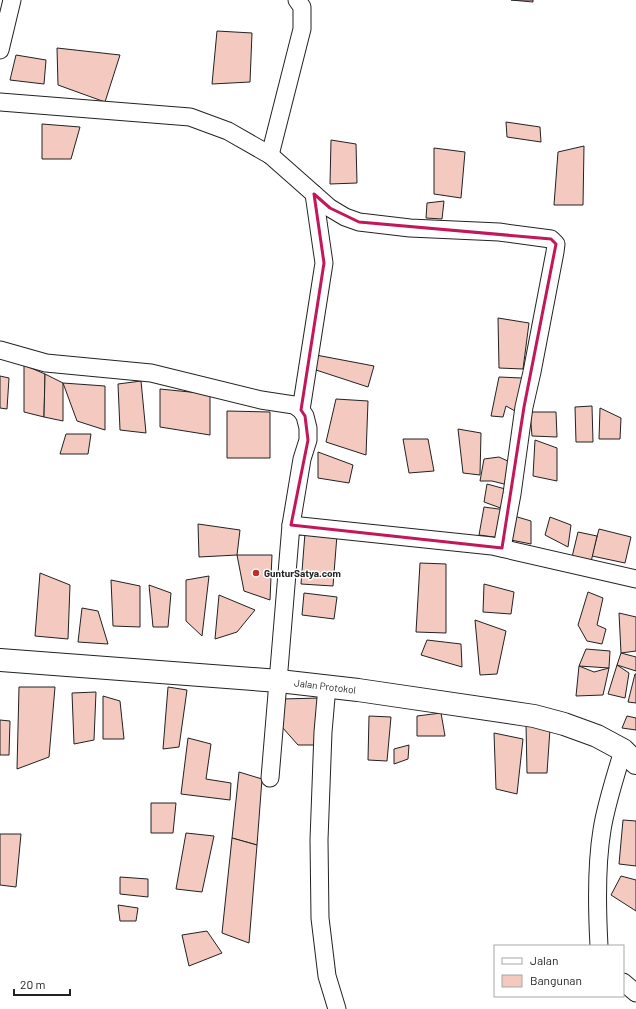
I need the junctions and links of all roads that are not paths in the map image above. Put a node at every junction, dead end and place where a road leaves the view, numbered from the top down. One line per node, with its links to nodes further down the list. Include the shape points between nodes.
1 (12, 0): 3 (street)
2 (296, 0): 5 (street, via 302,7 302,29)
3 (0, 50)
4 (0, 102): 5 (street, via 190,117 228,131)
5 (270, 155): 6 (street)
6 (314, 194): 8 (street, via 324,263); 10 (street, via 330,208 359,222 410,228 499,232 551,239 556,244 524,407)
7 (0, 350): 8 (street, via 46,363 151,373 261,400 294,405)
8 (301, 410): 9 (street, via 308,428 308,440 302,459)
9 (291, 525): 10 (street); 13 (street)
10 (502, 548): 11 (street)
11 (636, 579)
12 (0, 660): 13 (street, Jalan Protokol)
13 (279, 681): 14 (street, Jalan Protokol); 16 (street)
14 (327, 686): 15 (street, Jalan Protokol, via 534,716 597,736); 20 (street, via 319,832 320,918 327,976)
15 (629, 757): 17 (street, via 602,830 598,871)
16 (270, 778)
17 (599, 945)
18 (624, 983): 19 (street)
19 (636, 992)
20 (337, 1009)

